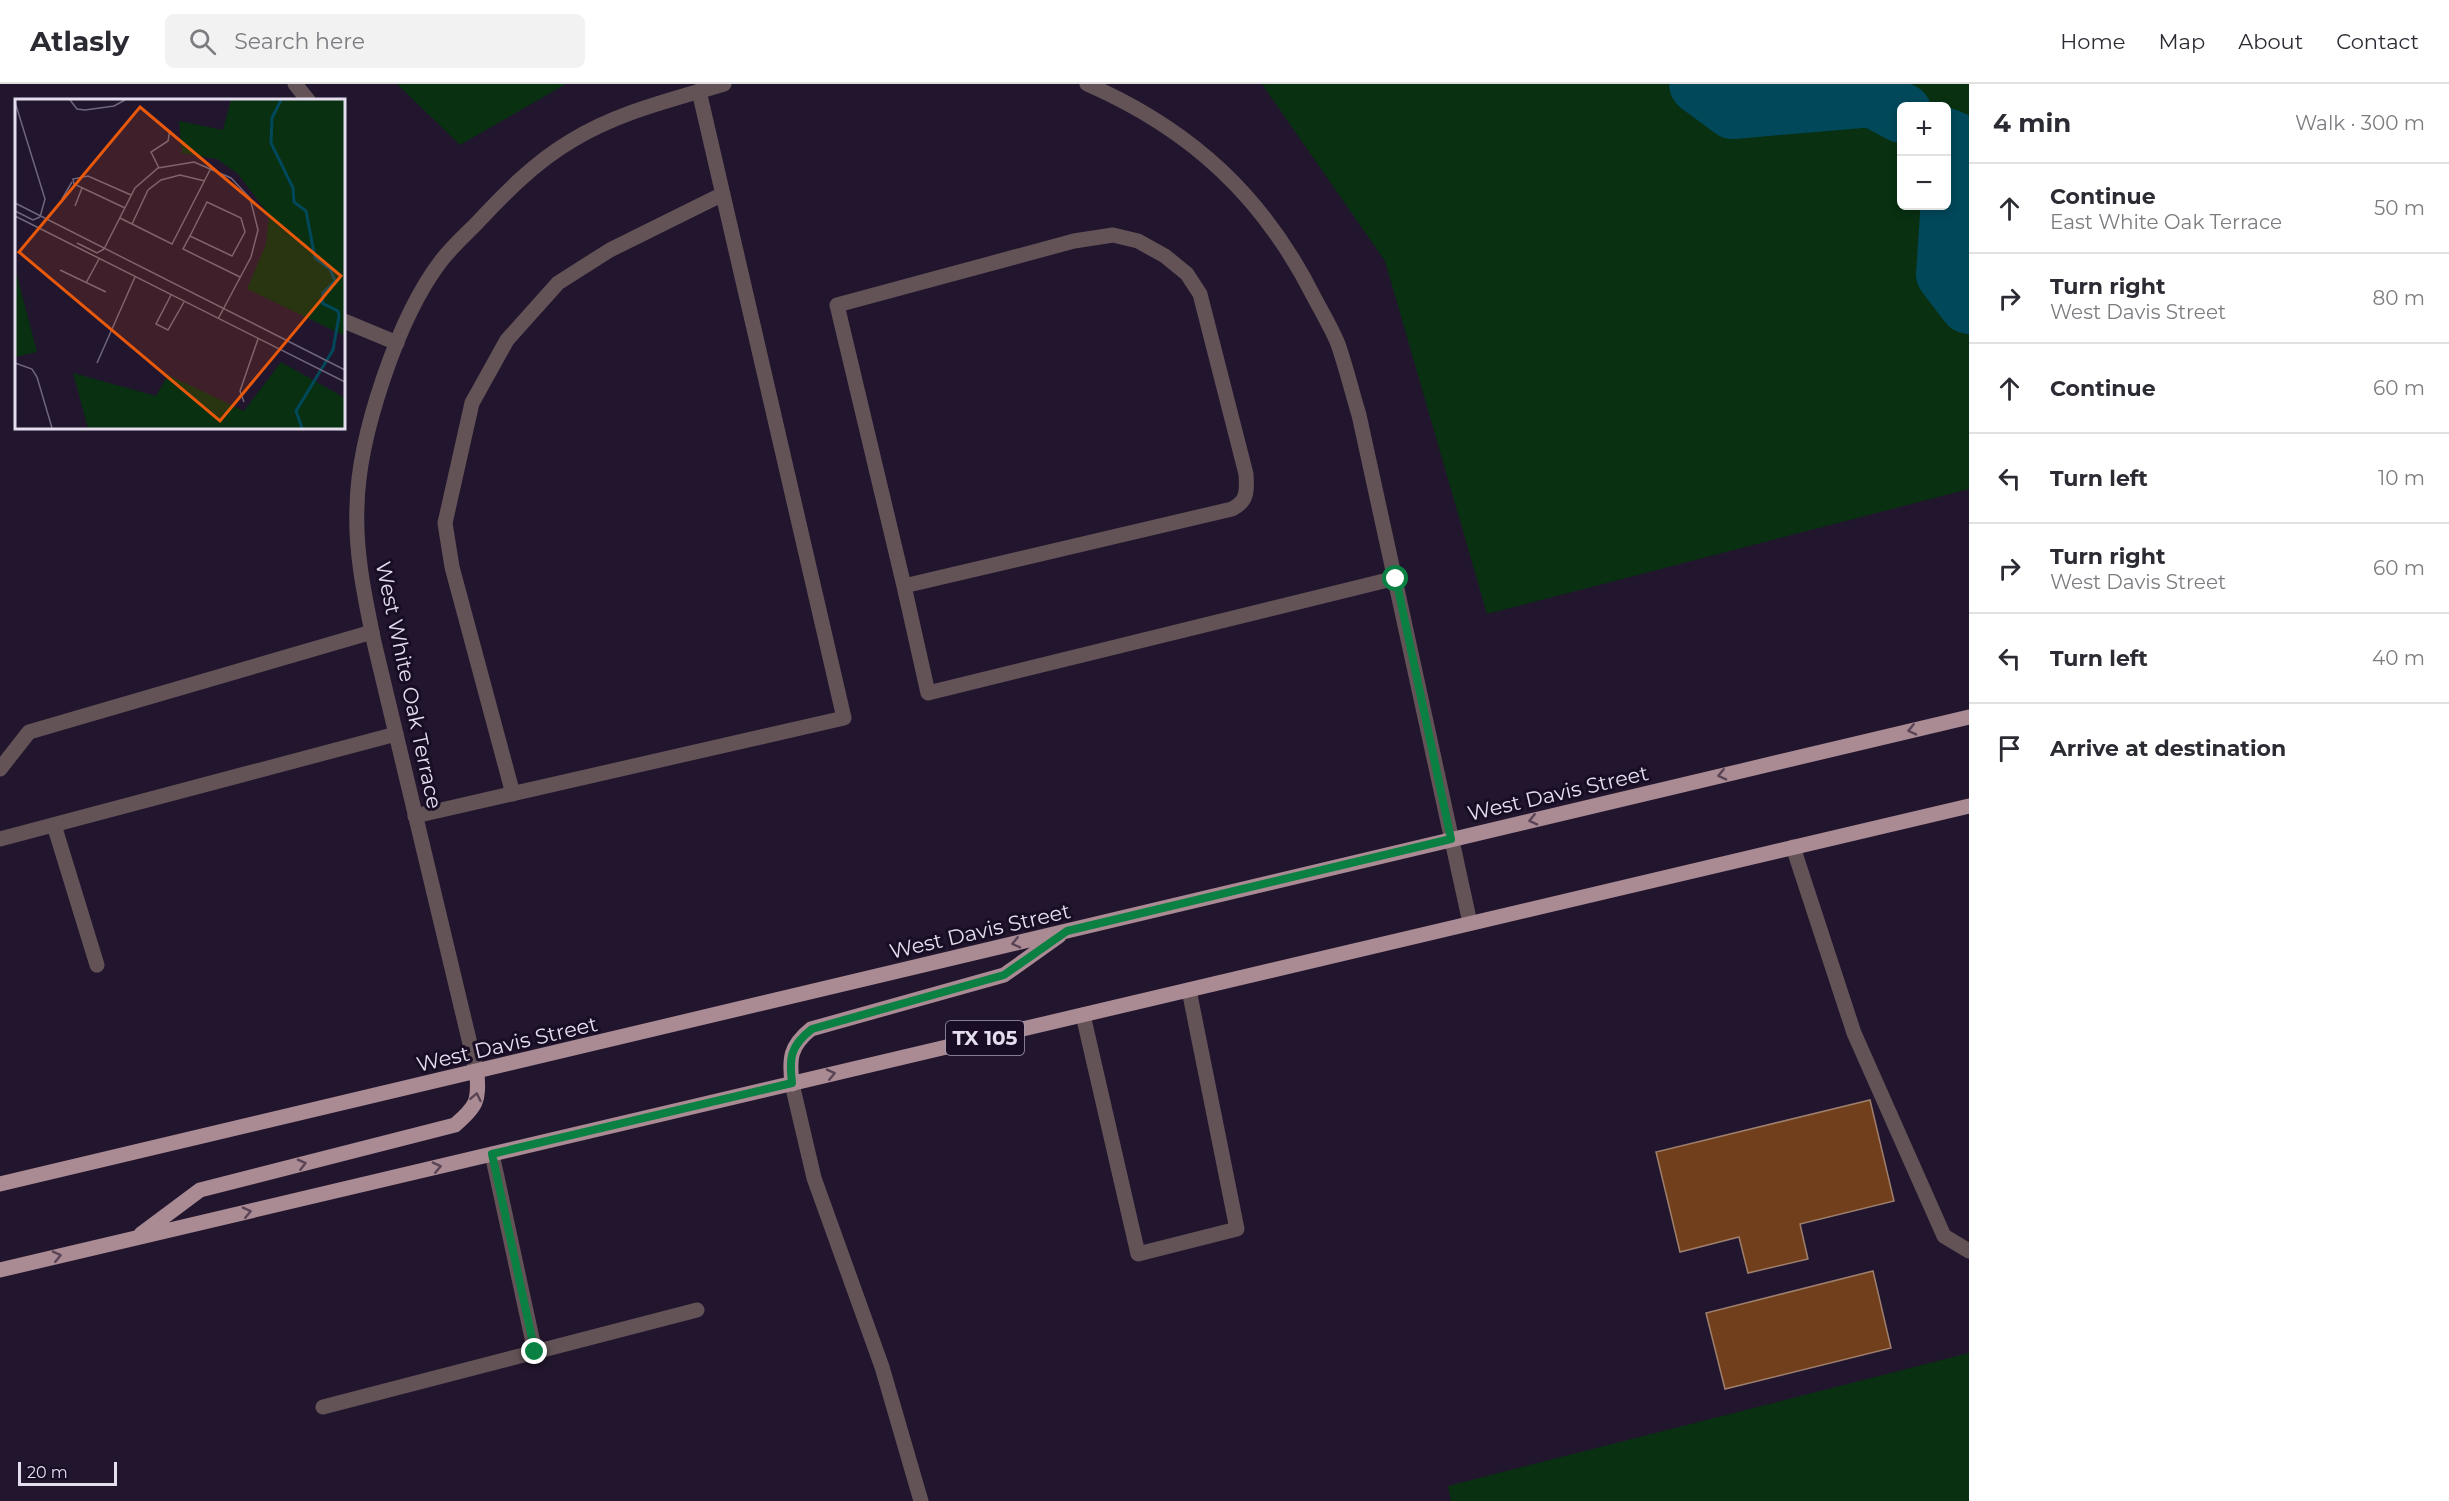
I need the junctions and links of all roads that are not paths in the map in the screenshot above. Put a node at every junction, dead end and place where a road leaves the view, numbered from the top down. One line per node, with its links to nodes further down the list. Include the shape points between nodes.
1 (295, 84): 5 (street)
2 (724, 84): 4 (street, West White Oak Terrace)
3 (1087, 84): 9 (street, via 1122,99 1185,138 1241,189 1270,222 1301,271 1338,343 1359,415)
4 (699, 91): 6 (street); 8 (street, West White Oak Terrace, via 634,110 571,141 523,175 441,261)
5 (307, 99)
6 (723, 194): 15 (street, via 610,250 558,283 507,340 472,403 445,524 452,567); 15 (street, via 844,718)
7 (345, 321): 8 (street)
8 (397, 343): 11 (street, West White Oak Terrace, via 369,425 359,470 356,508 360,573)
9 (1396, 579): 10 (street, via 928,693); 20 (street)
10 (904, 586): 10 (street, via 1242,504 1247,493 1246,474 1200,294 1187,274 1138,241 1113,235 1074,241 837,305)
11 (372, 632): 13 (street, West White Oak Terrace); 14 (street, via 29,732)
12 (1969, 717): 20 (main road, West Davis Street, one-way to 20)
13 (396, 734): 17 (street, West White Oak Terrace); 18 (street)
14 (0, 769)
15 (513, 794): 17 (street)
16 (1969, 806): 21 (main road, TX 105)
17 (415, 816): 27 (street, West White Oak Terrace)
18 (54, 825): 19 (street); 24 (street)
19 (0, 839)
20 (1451, 839): 22 (street); 23 (main road, West Davis Street)
21 (1793, 847): 22 (main road, TX 105); 32 (street, via 1854,1033 1944,1236)
22 (1470, 924): 25 (main road, TX 105)
23 (1067, 931): 27 (main road, West Davis Street, one-way to 27); 28 (main road, via 1004,975 812,1029 790,1052)
24 (97, 965)
25 (1190, 990): 26 (main road, TX 105); 26 (street, via 1237,1229 1138,1254)
26 (1083, 1015): 28 (main road, TX 105, one-way to 26)
27 (477, 1073): 30 (main road, West Davis Street); 31 (main road, one-way to 27, via 200,1190 455,1125 473,1110 479,1096)
28 (792, 1083): 29 (main road, TX 105); 37 (street, via 814,1178 882,1367)
29 (492, 1154): 31 (main road, TX 105, one-way to 29); 35 (street)
30 (0, 1184)
31 (136, 1238): 33 (main road, TX 105, one-way to 31)
32 (1969, 1251)
33 (0, 1269)
34 (697, 1310): 35 (street)
35 (535, 1352): 36 (street)
36 (323, 1407)
37 (921, 1501)

